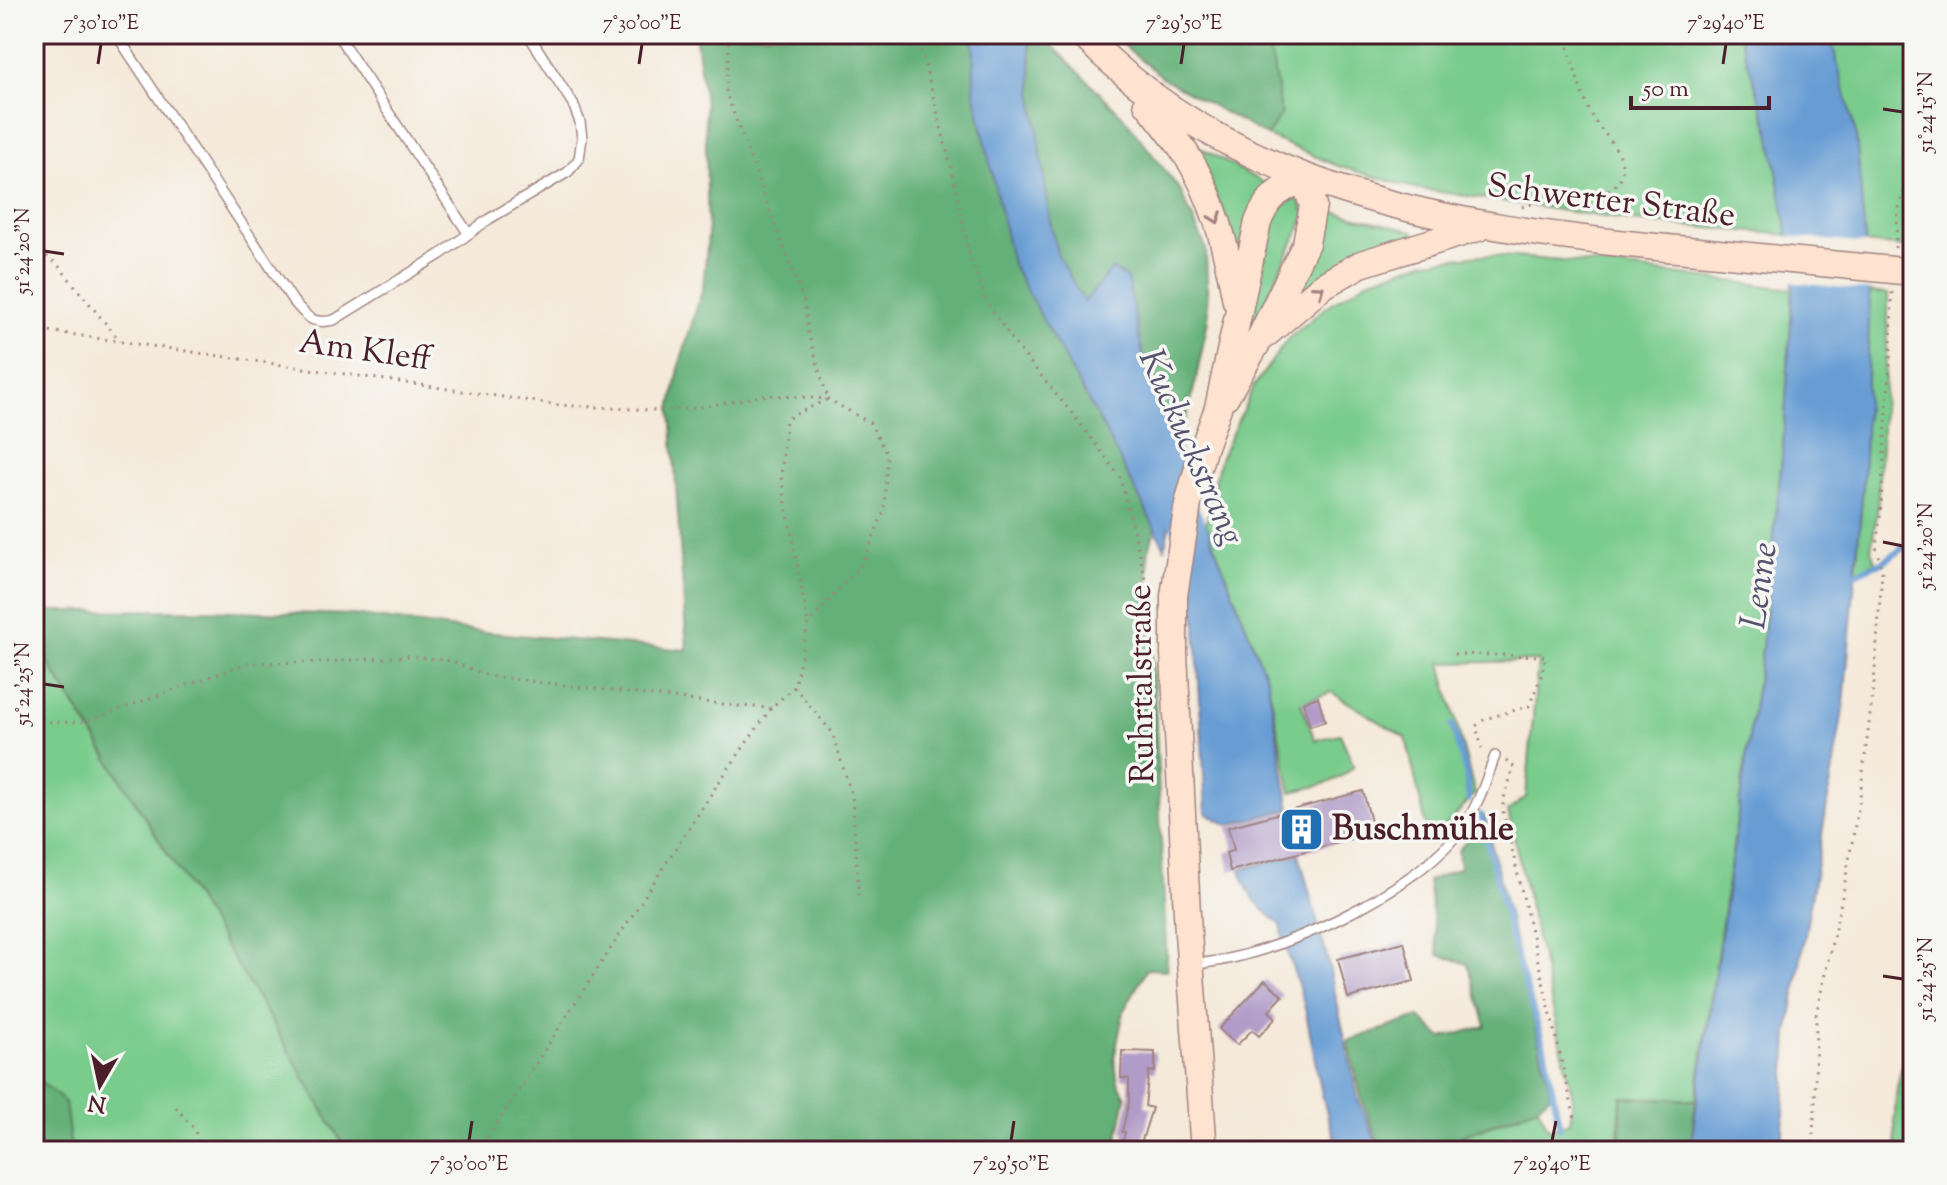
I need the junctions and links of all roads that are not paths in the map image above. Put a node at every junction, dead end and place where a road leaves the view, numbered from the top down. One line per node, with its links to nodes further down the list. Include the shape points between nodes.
1 (116, 34): 8 (lane, via 310,319 334,320)
2 (337, 34): 8 (lane)
3 (528, 34): 8 (lane, via 573,104 582,138 579,159 568,172)
4 (1082, 34): 5 (main road)
5 (1127, 79): 6 (main road, Schwerter Straße, via 1197,126); 10 (main road, one-way to 10, via 1201,180 1221,229)
6 (1304, 178): 7 (main road, Schwerter Straße); 10 (main road, Ruhrtalstraße, via 1276,192 1263,210); 11 (main road, Ruhrtalstraße, via 1313,206 1311,229)
7 (1488, 225): 9 (main road, Schwerter Straße, bridge); 11 (main road, one-way to 7, via 1324,285 1361,264)
8 (468, 233)
9 (1900, 271)
10 (1238, 312): 12 (main road, Ruhrtalstraße)
11 (1259, 340): 12 (main road, Ruhrtalstraße)
12 (1218, 408): 14 (main road, Ruhrtalstraße, via 1188,504 1174,600)
13 (1495, 756): 14 (lane, via 1461,829 1432,860 1386,893 1321,927 1220,963)
14 (1190, 964): 15 (main road, Ruhrtalstraße)
15 (1204, 1151)

